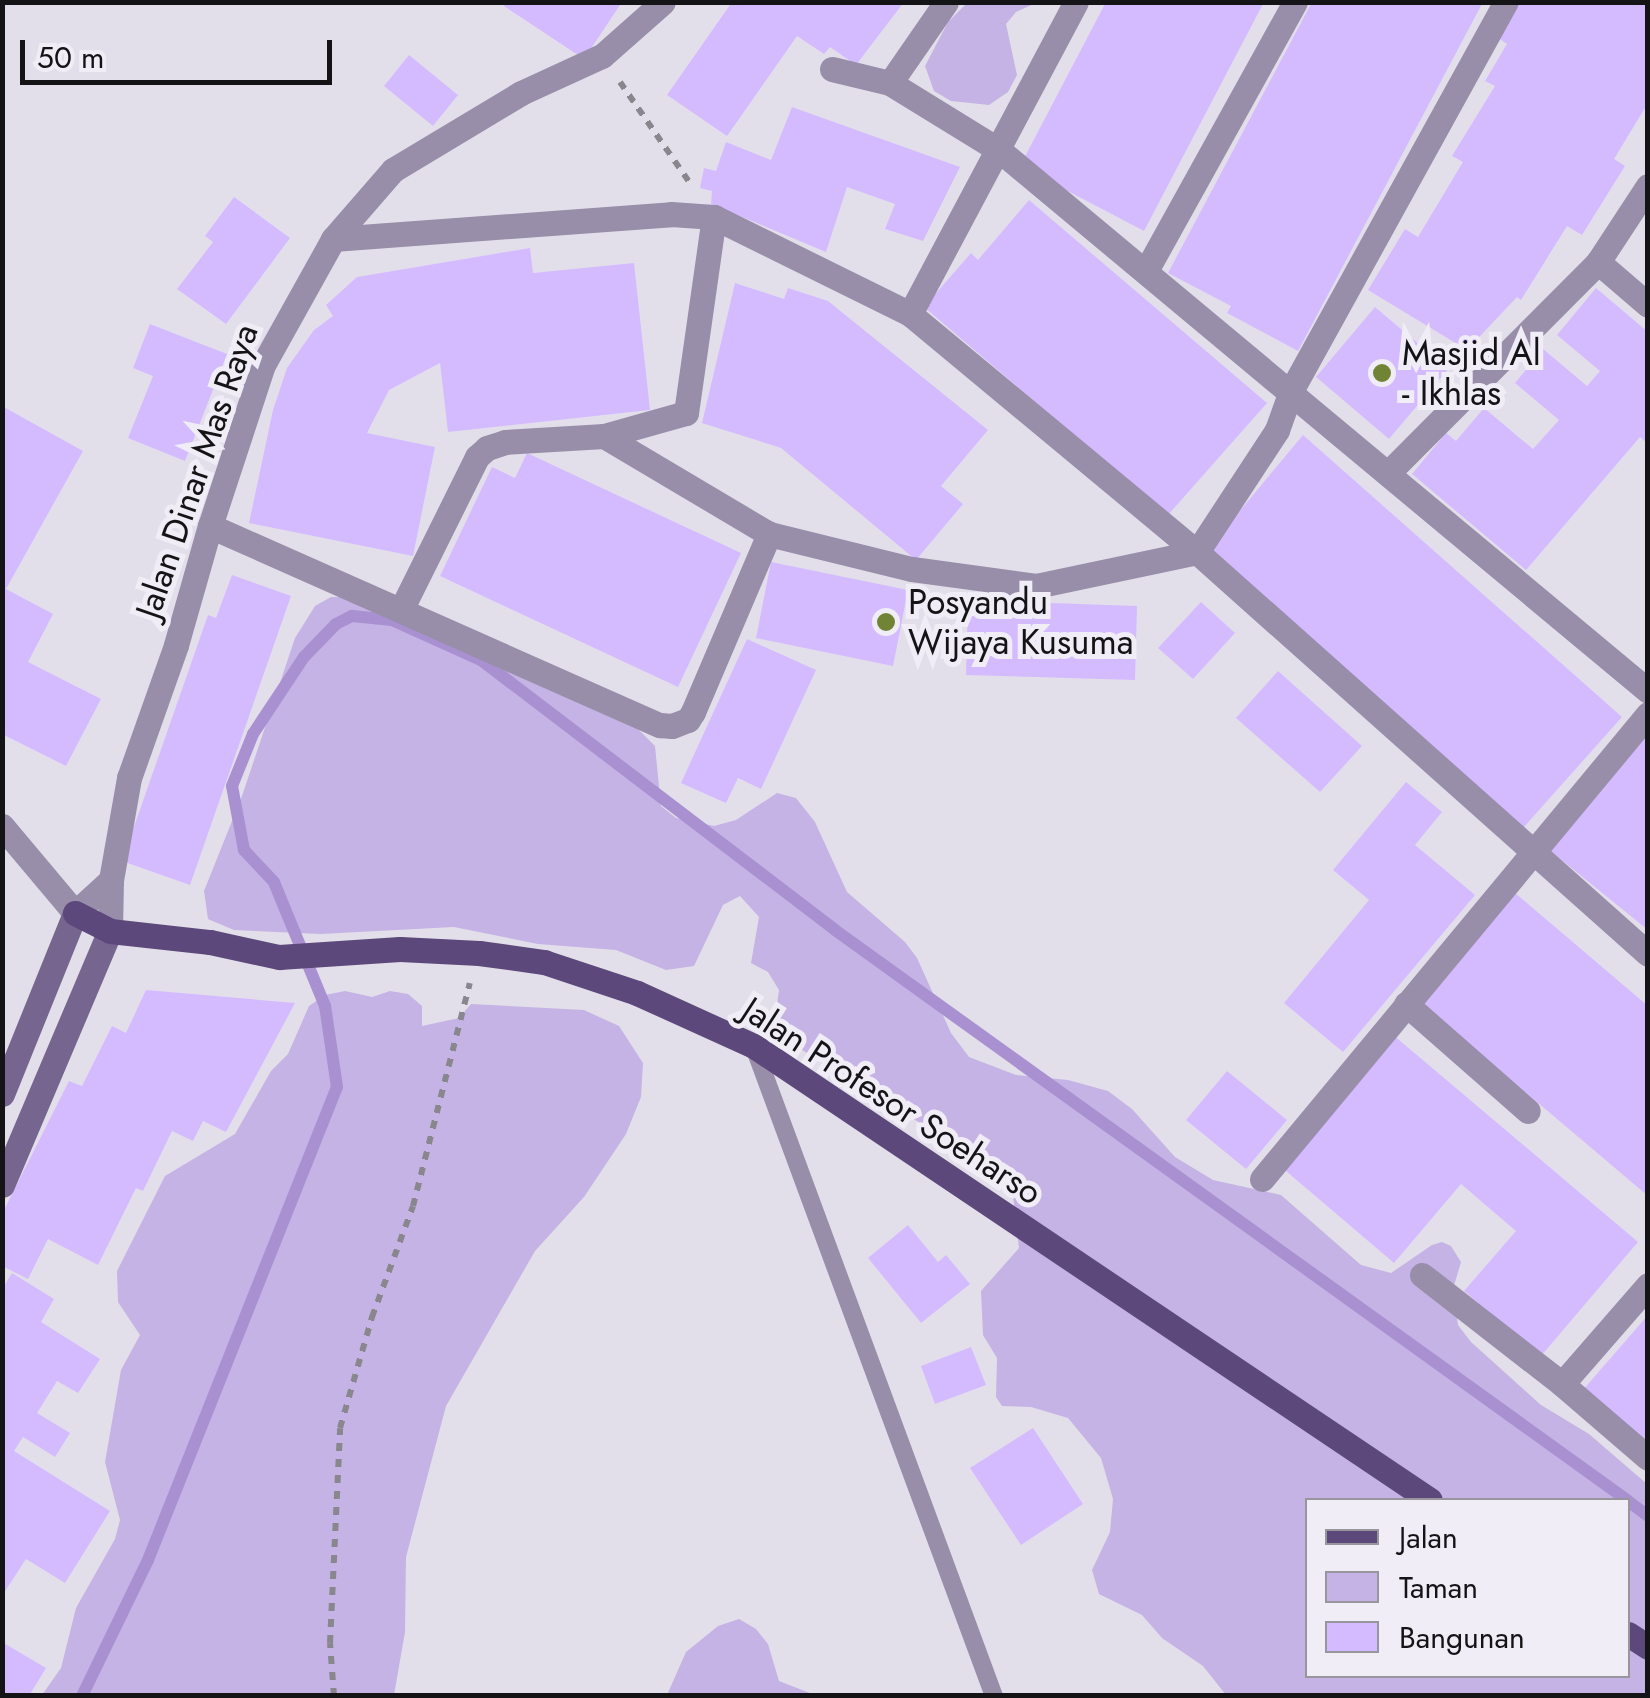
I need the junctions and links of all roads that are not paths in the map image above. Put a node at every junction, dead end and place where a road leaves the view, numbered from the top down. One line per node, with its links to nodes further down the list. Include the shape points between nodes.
1 (663, 2): 11 (street, Jalan Dinar Mas Raya, via 602,56 521,93 393,170)
2 (946, 2): 7 (street)
3 (1076, 2): 8 (street)
4 (1295, 2): 13 (street)
5 (1506, 2): 16 (street)
6 (832, 68): 7 (street)
7 (890, 83): 8 (street)
8 (1000, 150): 13 (street); 15 (street)
9 (1648, 186): 12 (street)
10 (714, 217): 11 (street, via 671,214); 15 (street); 17 (street, via 690,407 681,417)
11 (333, 239): 19 (street, Jalan Dinar Mas Raya, via 263,365)
12 (1598, 262): 14 (street); 18 (street)
13 (1147, 269): 16 (street)
14 (1648, 305)
15 (910, 314): 21 (street)
16 (1291, 392): 18 (street); 21 (street, via 1278,430)
17 (604, 436): 20 (street); 22 (street, via 505,442 477,457)
18 (1388, 473): 23 (street)
19 (210, 526): 22 (street); 27 (street, Jalan Dinar Mas Raya, via 129,778)
20 (770, 534): 21 (street, via 912,569 1036,586); 22 (street, via 693,712 681,724 660,725)
21 (1197, 552): 26 (street)
22 (402, 608)
23 (1648, 691)
24 (1648, 714): 26 (street)
25 (2, 826): 28 (street)
26 (1531, 850): 30 (street); 31 (street)
27 (110, 880): 28 (street); 29 (street, Jalan Dinar Mas Raya)
28 (75, 913): 29 (main road, Jalan Profesor Soeharso); 33 (main road)
29 (110, 931): 32 (main road, Jalan Profesor Soeharso, via 279,957 400,949 544,962 638,993); 36 (main road)
30 (1648, 954)
31 (1406, 1004): 34 (street); 35 (street)
32 (754, 1046): 41 (main road, Jalan Profesor Soeharso); 42 (lane)
33 (2, 1094)
34 (1528, 1112)
35 (1262, 1179)
36 (2, 1185)
37 (1422, 1275): 39 (street)
38 (1648, 1285): 39 (street)
39 (1562, 1384): 40 (street)
40 (1648, 1458)
41 (1427, 1498)
42 (994, 1696)

